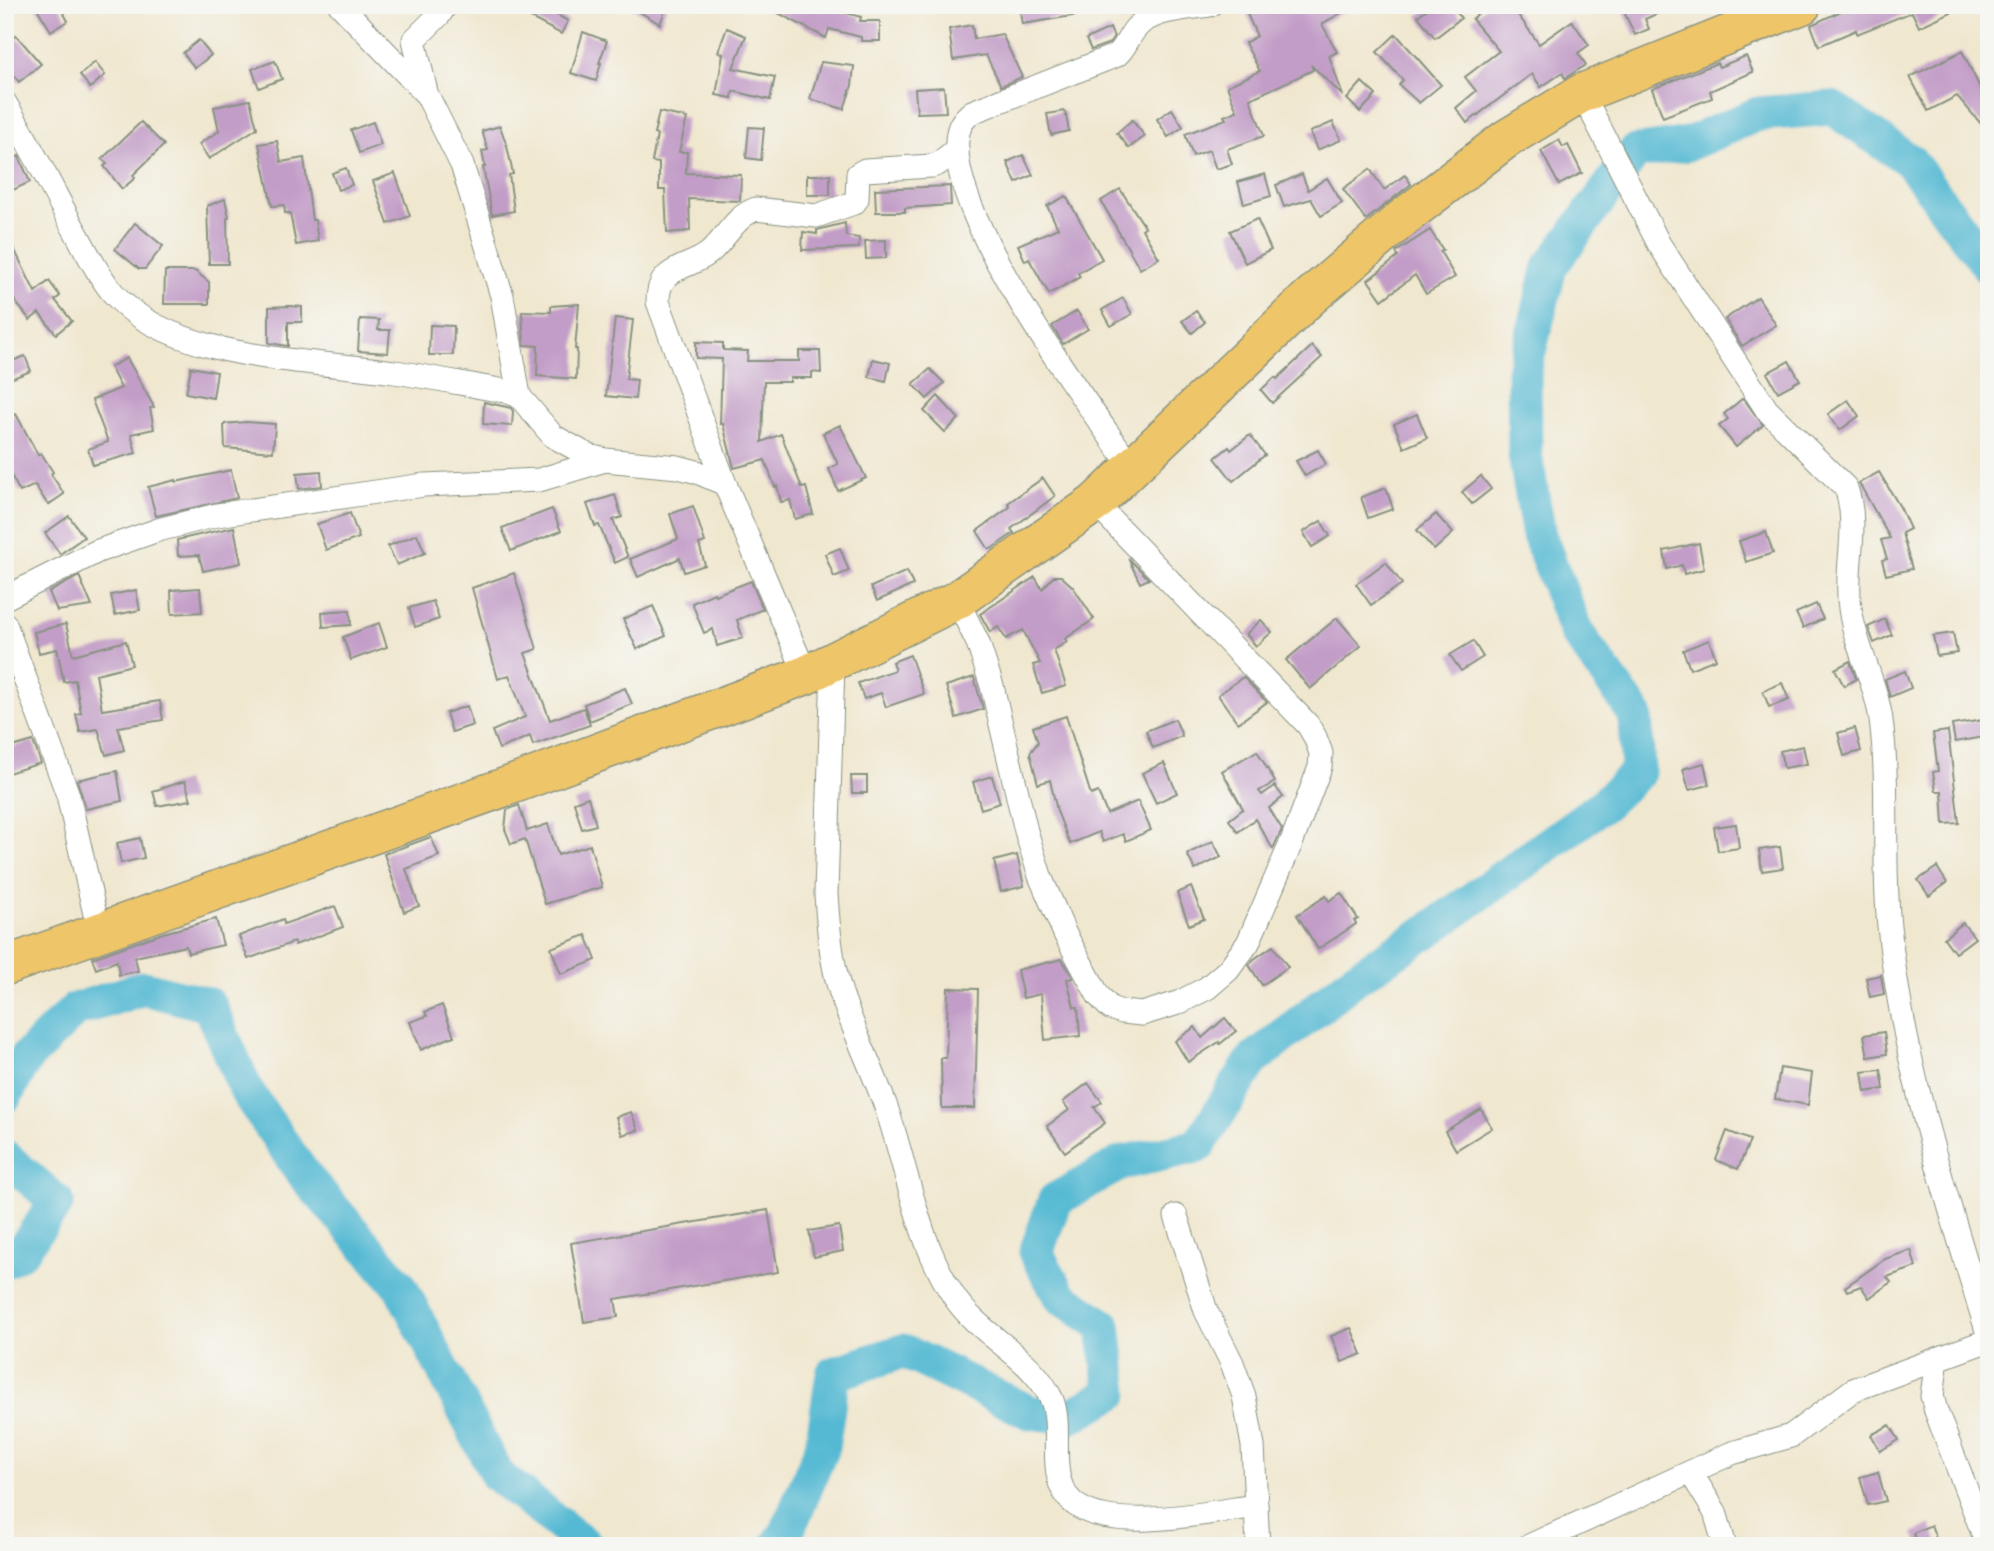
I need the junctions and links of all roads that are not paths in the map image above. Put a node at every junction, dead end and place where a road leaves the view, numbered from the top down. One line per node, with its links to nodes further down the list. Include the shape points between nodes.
1 (340, 5): 6 (street)
2 (445, 5): 6 (street, via 414,40)
3 (1210, 5): 8 (street, via 1153,16 1139,25 1117,55 972,111 962,120)
4 (1791, 8): 5 (highway)
5 (1582, 93): 11 (highway, via 1506,139 1404,218 1309,298); 21 (street, via 1659,244 1768,410 1846,488 1851,503 1850,607 1881,722 1886,880 1896,985 1919,1094)
6 (427, 95): 9 (street, via 467,179 502,296)
7 (5, 103): 9 (street, via 92,262 113,293 146,320 217,349 395,372)
8 (957, 149): 11 (street, via 978,225 1022,305); 12 (street, via 932,166 864,170 858,174 854,203 816,216 756,209 746,213 710,252 664,279 658,302)
9 (519, 396): 10 (street, via 553,436)
10 (605, 460): 12 (street, via 678,467); 14 (street, via 540,480 424,485 217,514 98,551)
11 (1132, 468): 13 (highway)
12 (725, 484): 17 (street)
13 (1095, 503): 15 (highway); 15 (street, via 1308,725 1321,753 1292,841 1248,943 1207,988 1142,1014 1110,1007 1098,995 1040,876 992,686)
14 (5, 598)
15 (957, 600): 17 (highway)
16 (5, 624): 18 (street, via 68,795)
17 (820, 669): 18 (highway); 24 (street, via 827,918 840,990 886,1107 927,1243 944,1281 969,1317 1034,1371 1052,1401 1061,1483 1079,1507 1119,1518 1153,1519)
18 (99, 932): 19 (highway)
19 (5, 966)
20 (1176, 1216): 24 (street, via 1206,1311 1244,1396 1253,1446)
21 (1989, 1339): 22 (street)
22 (1937, 1359): 23 (street, via 1853,1390 1791,1436 1748,1448); 28 (street, via 1932,1396 1936,1411)
23 (1691, 1473): 26 (street); 27 (street, via 1715,1512)
24 (1256, 1506): 25 (street)
25 (1258, 1546)
26 (1529, 1546)
27 (1725, 1546)
28 (1989, 1546)

